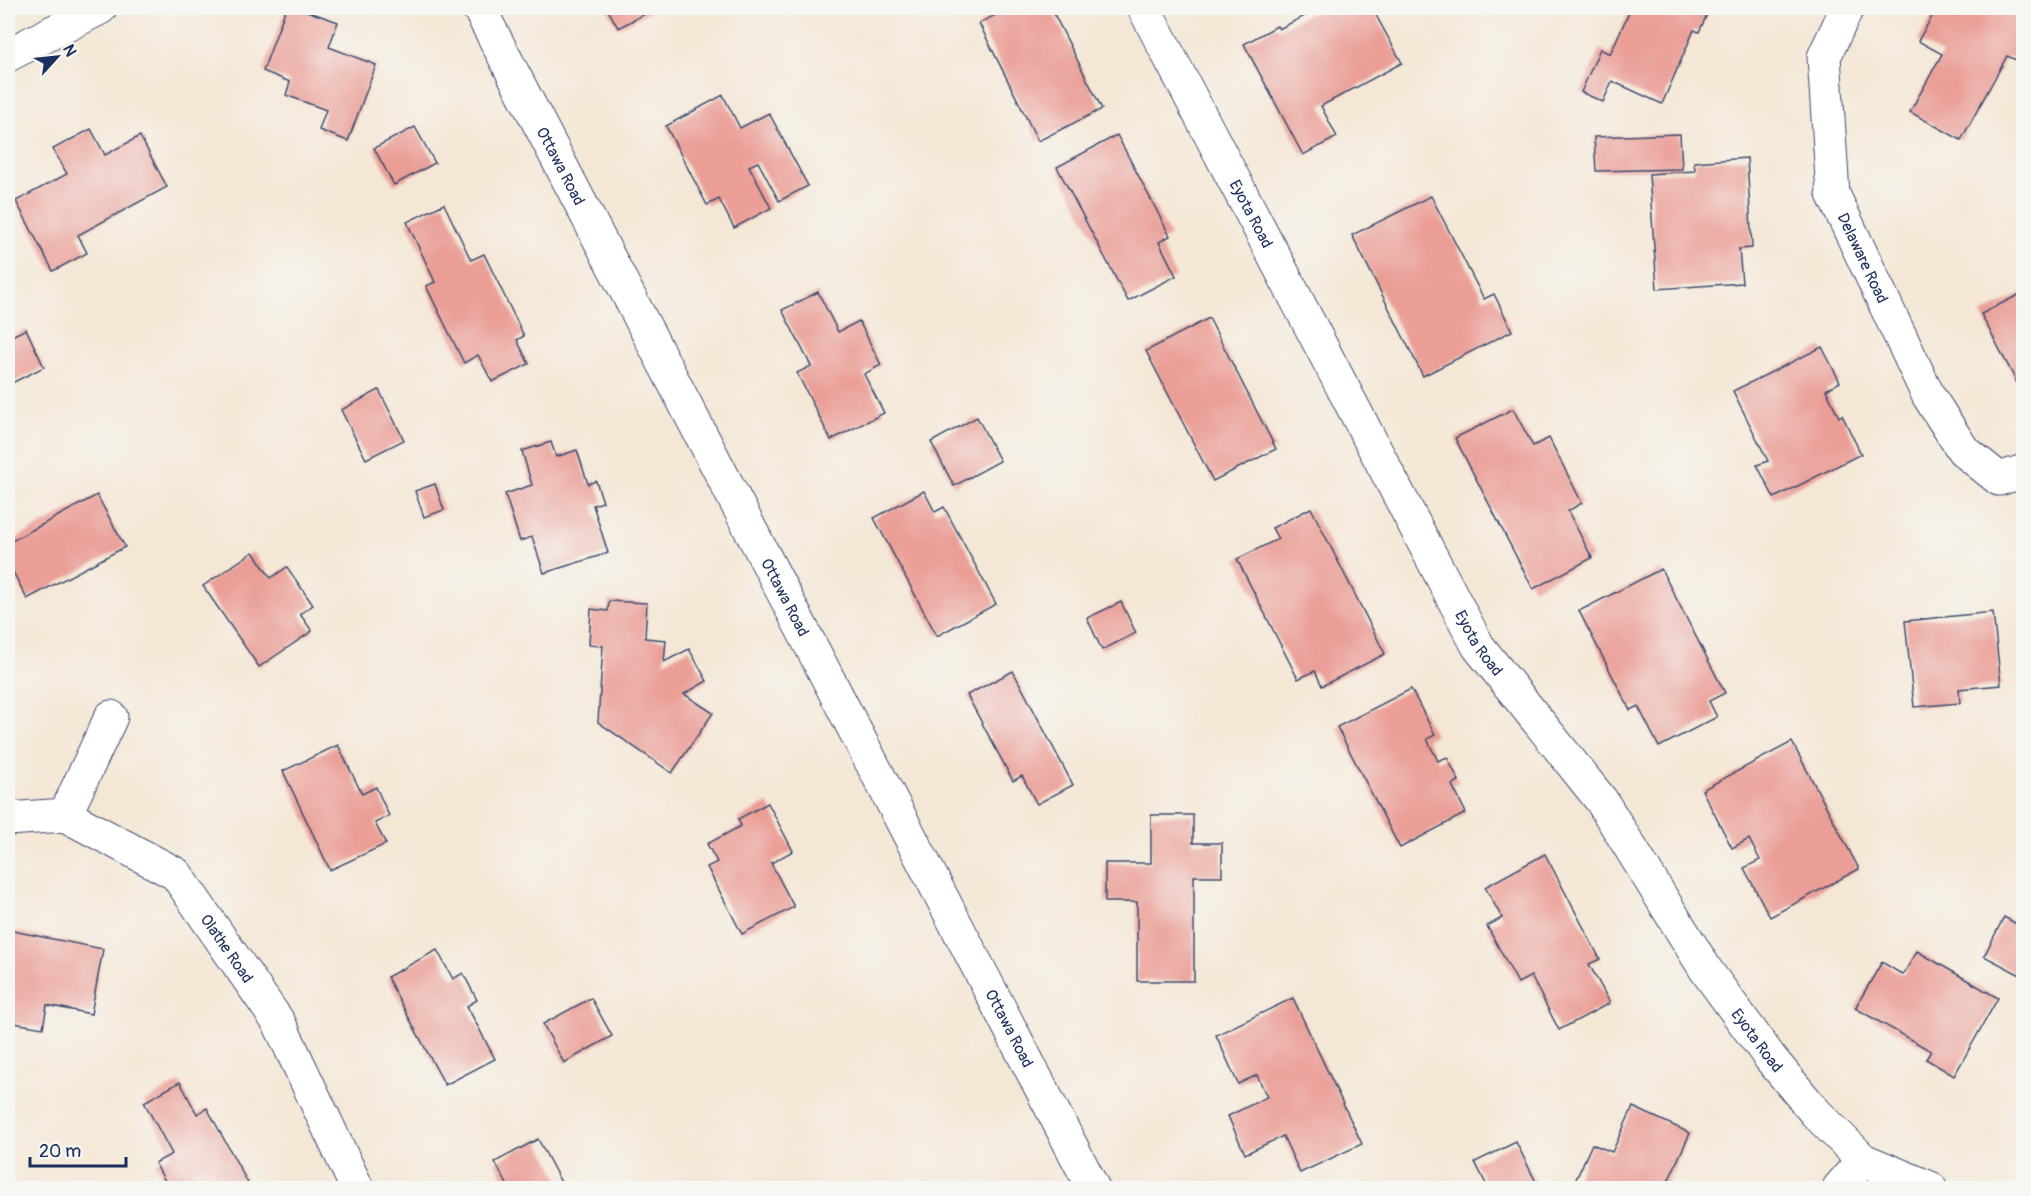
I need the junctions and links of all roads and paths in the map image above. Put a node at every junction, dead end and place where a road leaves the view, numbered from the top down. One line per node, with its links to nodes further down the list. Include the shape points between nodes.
1 (100, 8): 5 (street)
2 (479, 8): 12 (street, Ottawa Road)
3 (1144, 8): 10 (street, Eyota Road, via 1478,646 1601,800 1706,970 1771,1059 1815,1112)
4 (1847, 8): 6 (street, Delaware Road, via 1824,57 1833,194 1928,395 1963,450)
5 (8, 55)
6 (2011, 475)
7 (111, 717): 8 (street)
8 (65, 815): 9 (street); 11 (street, Olathe Road, via 176,874 279,1023)
9 (8, 819)
10 (1863, 1160): 13 (street); 14 (street, Eyota Road)
11 (357, 1188)
12 (1093, 1188)
13 (1839, 1188)
14 (1929, 1188)

